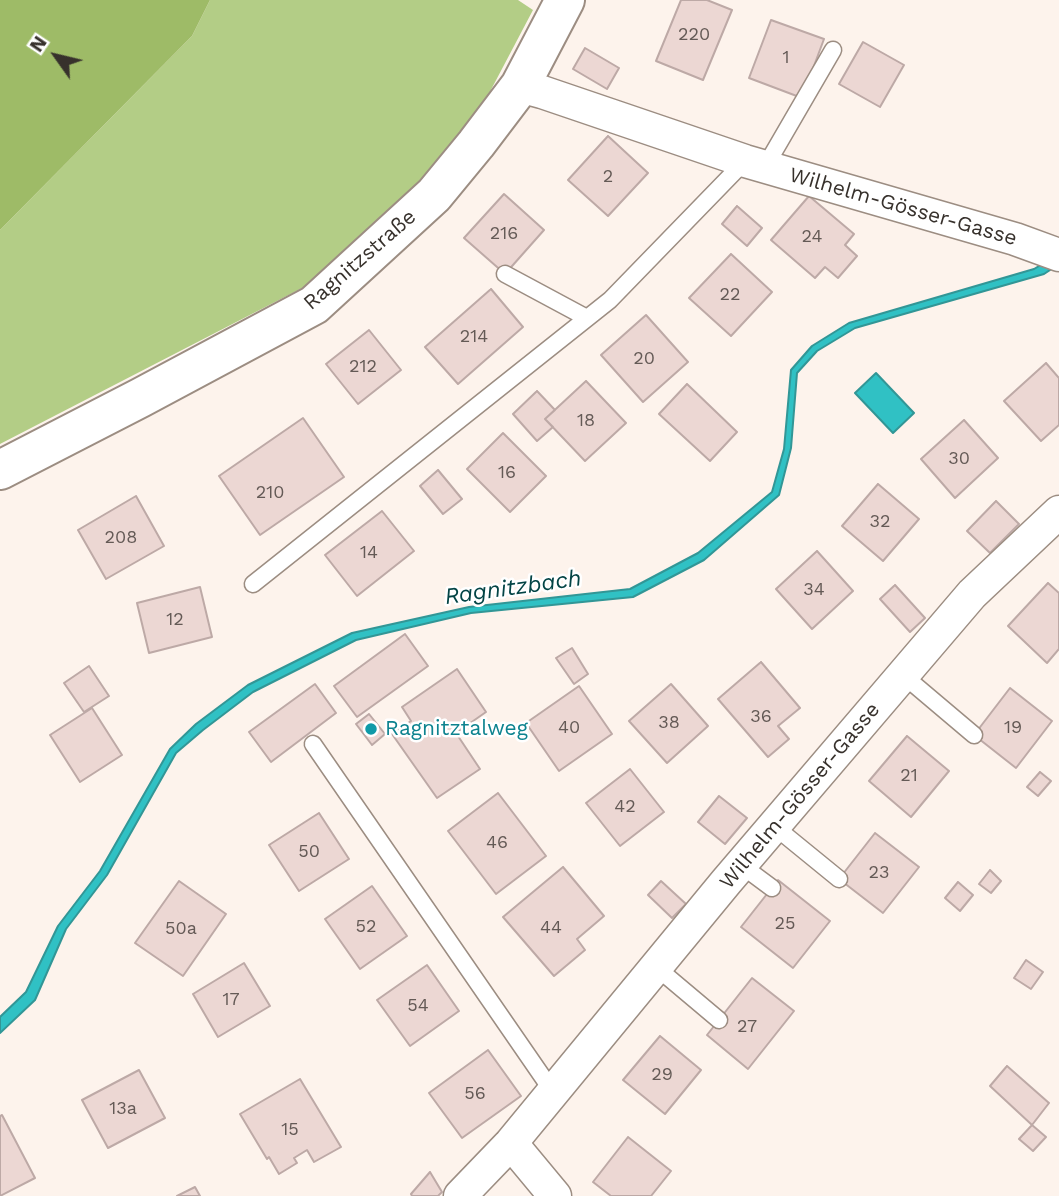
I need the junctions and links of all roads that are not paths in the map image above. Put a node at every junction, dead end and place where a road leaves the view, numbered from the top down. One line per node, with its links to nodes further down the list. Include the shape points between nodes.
1 (565, 0): 3 (main road, Ragnitzstraße)
2 (833, 50): 4 (lane)
3 (520, 86): 4 (street, Wilhelm-Gösser-Gasse); 8 (main road, Ragnitzstraße, via 433,195 314,305)
4 (755, 164): 5 (street, Wilhelm-Gösser-Gasse); 7 (lane)
5 (1059, 255)
6 (505, 274): 7 (lane)
7 (587, 318): 10 (lane)
8 (0, 470)
9 (1059, 512): 11 (street, Wilhelm-Gösser-Gasse, via 972,594)
10 (253, 584)
11 (903, 675): 12 (lane); 14 (street, Wilhelm-Gösser-Gasse)
12 (974, 735)
13 (313, 744): 20 (lane)
14 (774, 826): 15 (street, Wilhelm-Gösser-Gasse); 16 (lane)
15 (741, 865): 17 (lane); 18 (street, Wilhelm-Gösser-Gasse)
16 (839, 879)
17 (772, 888)
18 (656, 967): 19 (lane); 20 (street, Wilhelm-Gösser-Gasse)
19 (719, 1020)
20 (553, 1092): 21 (street, Wilhelm-Gösser-Gasse)
21 (510, 1143): 22 (street, Wilhelm-Gösser-Gasse); 23 (street)
22 (460, 1196)
23 (555, 1196)

